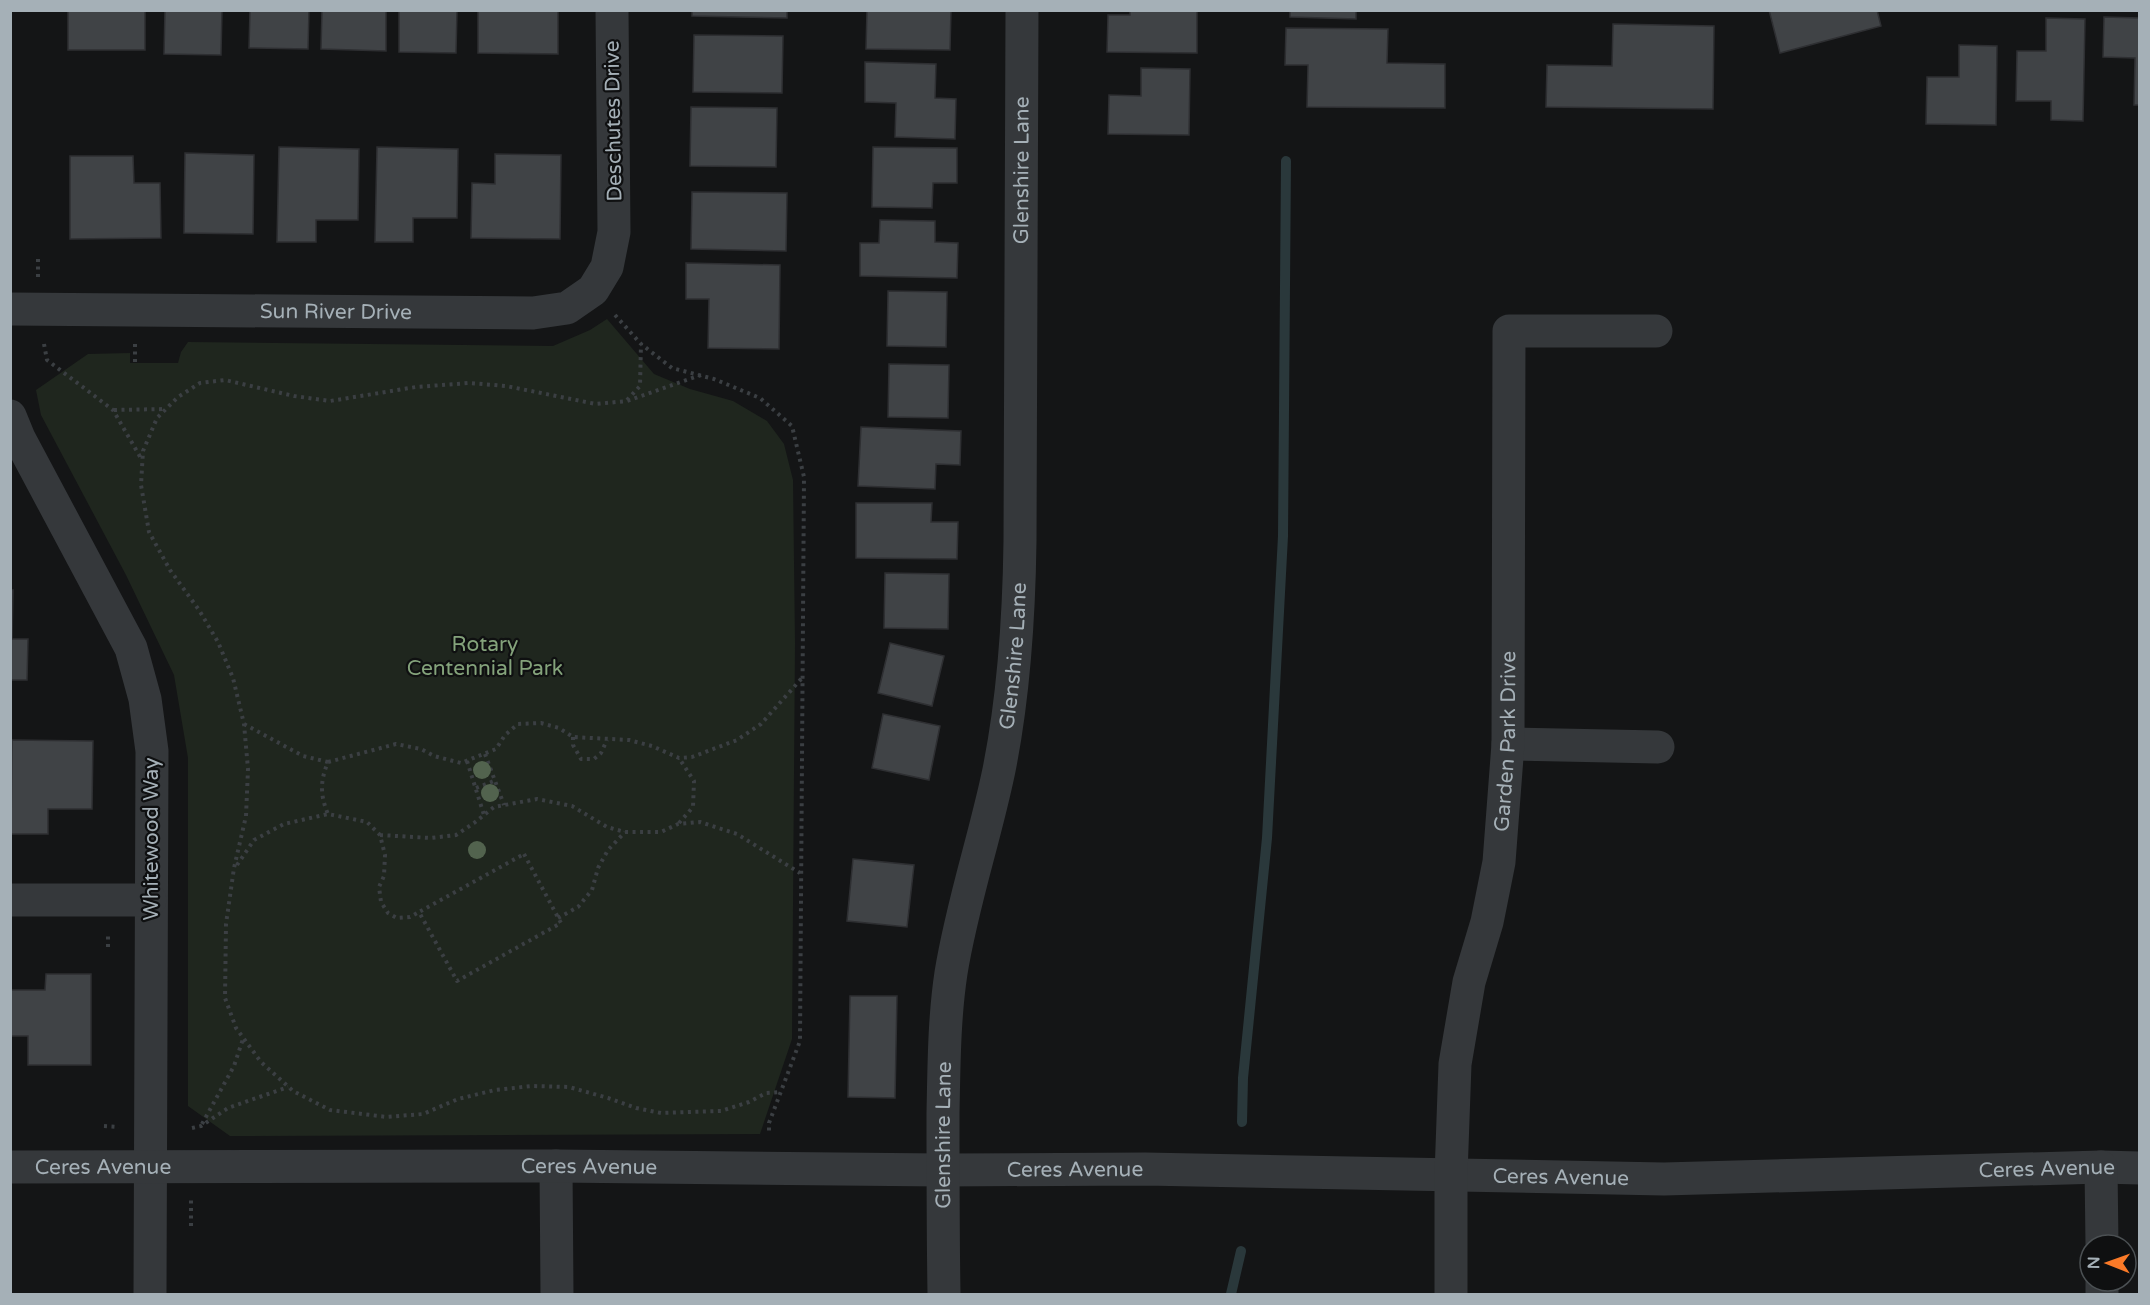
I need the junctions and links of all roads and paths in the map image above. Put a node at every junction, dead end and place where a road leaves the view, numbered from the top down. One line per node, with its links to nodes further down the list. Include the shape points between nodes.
1 (612, 10): 3 (street, Deschutes Drive)
2 (1022, 10): 52 (street, Glenshire Lane, via 1018,622 999,770 951,974 944,1046)
3 (614, 232): 4 (street, Sun River Drive, via 607,267)
4 (593, 290): 5 (street, Sun River Drive, via 567,308 533,313); 8 (path)
5 (10, 309)
6 (1656, 331): 21 (street, Garden Park Drive, via 1509,331)
7 (135, 342): 10 (path)
8 (641, 344): 11 (path, via 672,368); 12 (path, via 640,386)
9 (47, 360): 14 (path)
10 (135, 362)
11 (701, 375): 12 (path); 17 (path, via 760,398 792,426 804,477)
12 (627, 401): 13 (path, via 596,404 518,388 469,383 330,401 225,380 200,383)
13 (167, 409): 14 (path); 16 (path, via 157,418)
14 (113, 410): 16 (path)
15 (10, 416): 38 (street, Whitewood Way, via 131,648 145,699 152,751)
16 (142, 461): 18 (path, via 141,485 148,532 218,642 233,678)
17 (803, 678): 24 (path, via 761,724 737,740 692,758); 36 (path)
18 (244, 724): 26 (path, via 303,756); 35 (path, via 248,769 246,816)
19 (573, 737): 20 (path); 20 (path, via 581,759 594,759); 23 (path, via 541,723 518,724 496,749)
20 (607, 740): 24 (path, via 629,740)
21 (1508, 744): 22 (street); 53 (street, Garden Park Drive, via 1499,862 1488,922 1469,982 1455,1064)
22 (1658, 747)
23 (485, 754): 25 (path); 27 (path)
24 (679, 758): 32 (path, via 694,781 693,807)
25 (467, 761): 26 (path, via 461,763 396,744); 28 (path)
26 (328, 762): 30 (path, via 322,778 322,799)
27 (495, 780): 28 (path); 29 (path)
28 (476, 788): 31 (path)
29 (504, 805): 31 (path); 33 (path, via 537,799 572,806 607,827)
30 (328, 814): 34 (path, via 367,822); 35 (path, via 284,824 254,840)
31 (484, 814): 34 (path, via 456,835)
32 (678, 824): 33 (path, via 662,832); 36 (path, via 700,822 737,834)
33 (625, 832): 40 (path, via 608,850 592,890 578,907)
34 (380, 835): 39 (path, via 385,855 379,888 381,902 397,918 410,918)
35 (234, 868): 41 (path, via 226,924 225,998)
36 (801, 874): 43 (path, via 800,1041)
37 (10, 900): 38 (street)
38 (150, 900): 49 (street, Whitewood Way)
39 (419, 912): 40 (path, via 524,854); 40 (path, via 456,981 561,923)
40 (558, 918)
41 (243, 1039): 42 (path); 44 (path, via 234,1066)
42 (288, 1087): 43 (path, via 330,1110 387,1117 423,1114 458,1099 532,1086 569,1087 661,1113 721,1111 766,1093); 44 (path, via 228,1108)
43 (781, 1092): 50 (path, via 769,1123)
44 (201, 1126): 45 (path)
45 (192, 1128)
46 (556, 1166): 49 (street, Ceres Avenue); 50 (street, Ceres Avenue); 56 (street)
47 (10, 1167): 49 (street, Ceres Avenue)
48 (2101, 1167): 51 (street, Ceres Avenue); 53 (street, Ceres Avenue, via 1664,1179); 54 (street)
49 (150, 1168): 55 (street, Whitewood Way)
50 (771, 1168): 52 (street, Ceres Avenue)
51 (2139, 1168)
52 (942, 1170): 53 (street, Ceres Avenue); 57 (street, Glenshire Lane)
53 (1451, 1174): 58 (street, Garden Park Drive)
54 (2102, 1233)
55 (150, 1294)
56 (557, 1294)
57 (944, 1294)
58 (1451, 1294)

